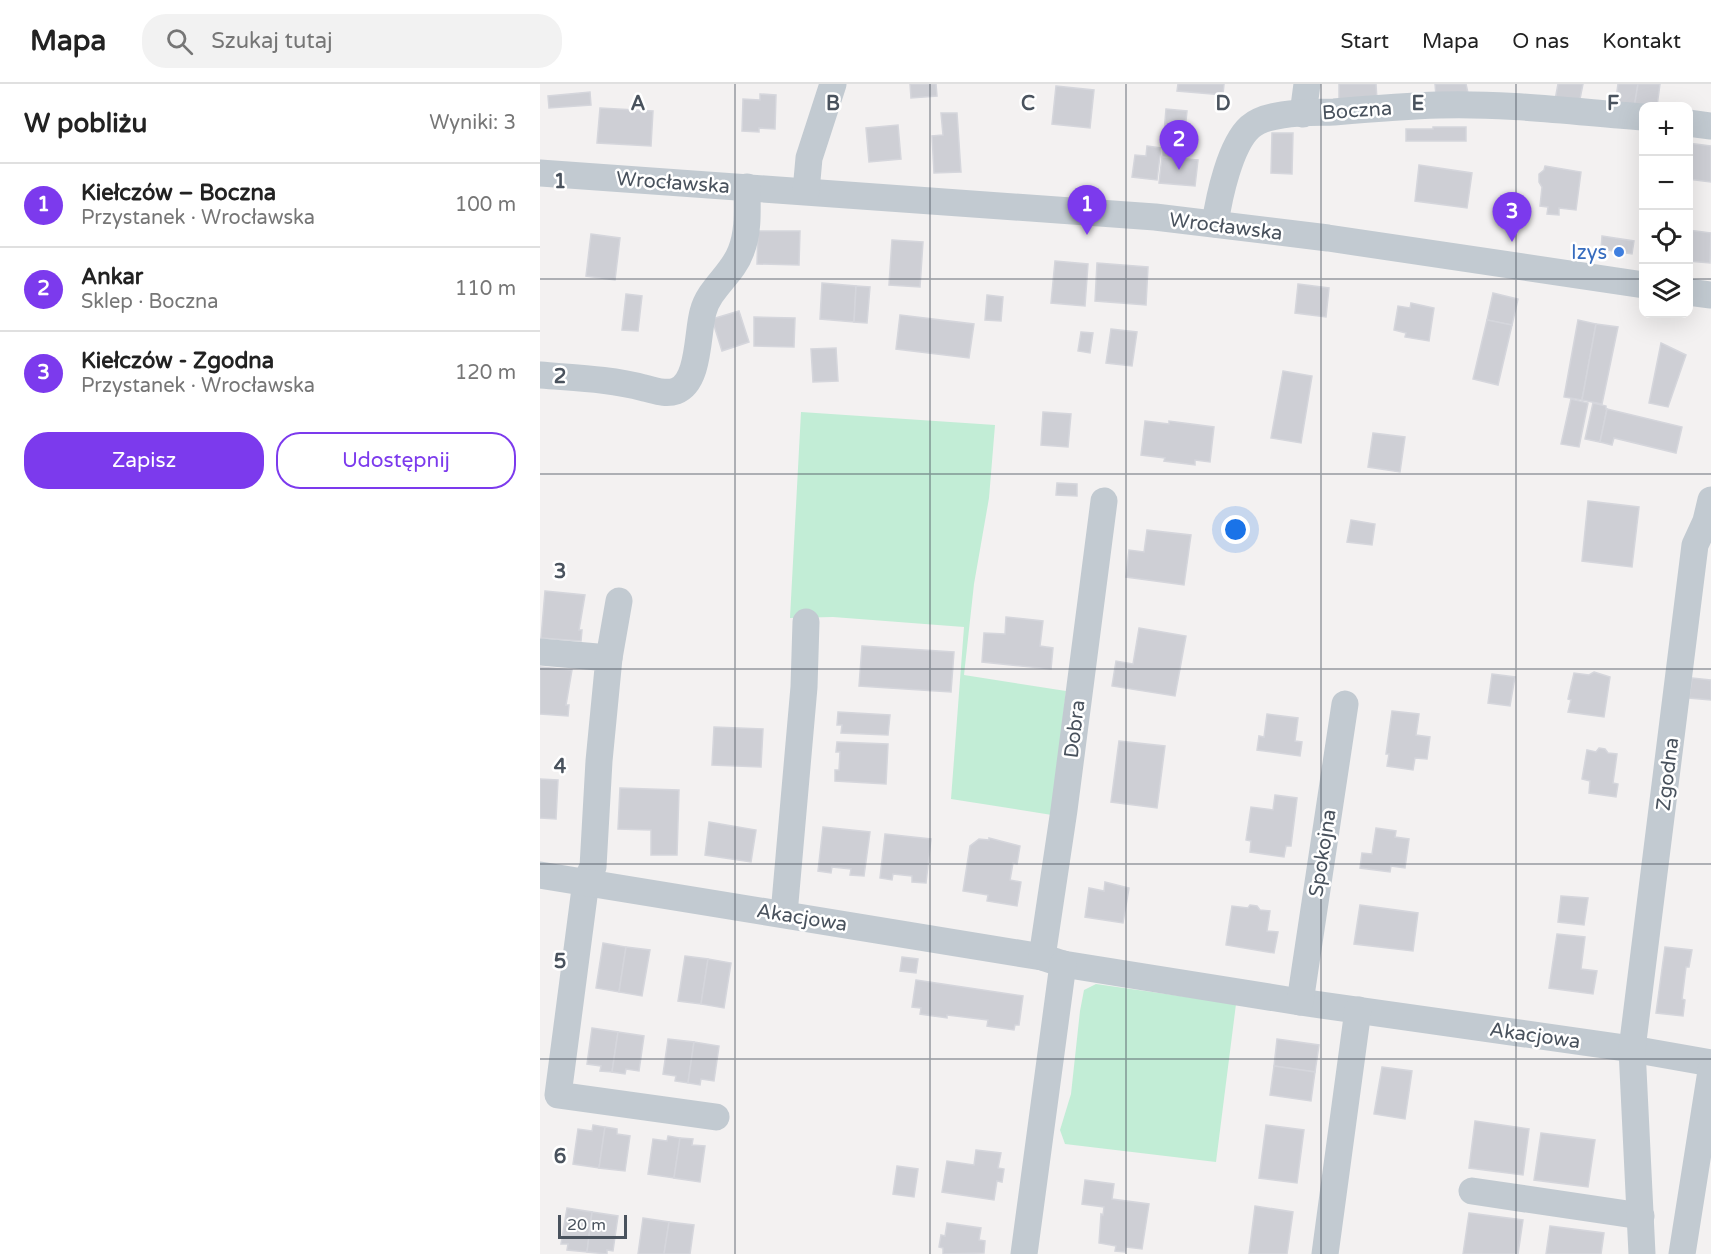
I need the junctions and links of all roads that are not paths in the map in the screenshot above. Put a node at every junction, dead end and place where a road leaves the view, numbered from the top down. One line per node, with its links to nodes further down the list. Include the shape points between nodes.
1 (833, 84): 10 (street, via 809,158)
2 (1307, 84): 4 (street)
3 (1515, 95): 4 (street, Boczna, via 1439,105); 5 (street, Boczna)
4 (1303, 114): 11 (street, Boczna, via 1261,119 1248,128 1223,180)
5 (1639, 116)
6 (1693, 124): 7 (street)
7 (1711, 126)
8 (540, 172): 9 (street, Wrocławska)
9 (747, 187): 10 (street, Wrocławska); 15 (street, via 741,251 706,300 695,363 687,382 677,391 666,393 629,384)
10 (806, 191): 11 (street, Wrocławska)
11 (1215, 224): 12 (street, Wrocławska)
12 (1639, 284)
13 (1693, 293): 14 (street)
14 (1711, 295)
15 (540, 375)
16 (1104, 501): 26 (street, Dobra, via 1064,810)
17 (1709, 514): 29 (street, Zgodna, via 1695,545)
18 (619, 601): 21 (street)
19 (806, 622): 25 (street)
20 (540, 652): 21 (street)
21 (609, 658): 24 (street, via 593,867)
22 (1345, 704): 27 (street, Spokojna)
23 (540, 875): 24 (street, Akacjowa)
24 (586, 881): 25 (street, Akacjowa); 32 (street, via 558,1095)
25 (784, 914): 26 (street, Akacjowa)
26 (1052, 960): 27 (street, Akacjowa); 35 (street)
27 (1300, 1002): 28 (street, Akacjowa)
28 (1358, 1010): 29 (street, Akacjowa); 36 (street)
29 (1632, 1049): 30 (street, Akacjowa); 34 (street, Zgodna)
30 (1711, 1063)
31 (1711, 1071): 38 (street)
32 (716, 1117)
33 (1472, 1191): 34 (street)
34 (1641, 1216): 37 (street, Zgodna)
35 (1024, 1254)
36 (1325, 1254)
37 (1642, 1254)
38 (1682, 1254)

